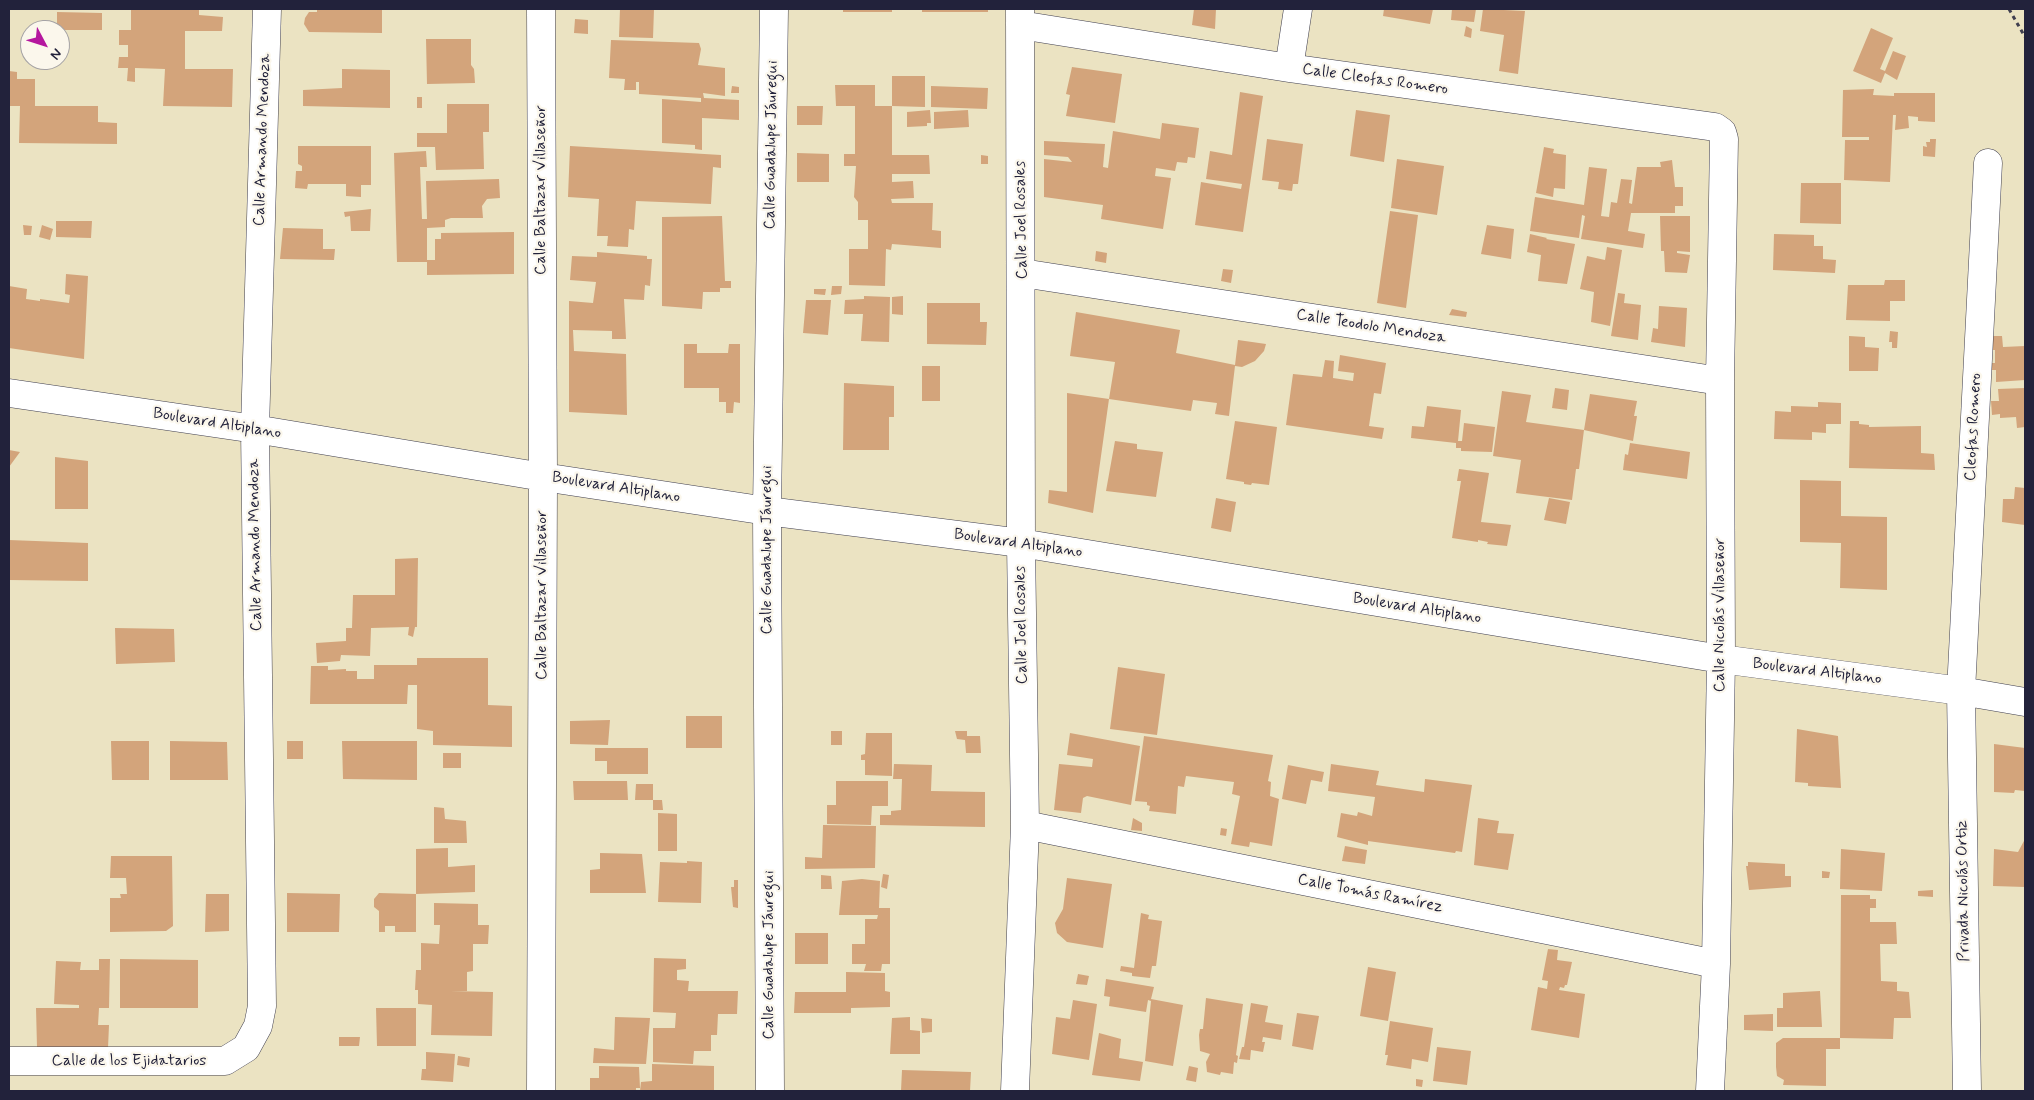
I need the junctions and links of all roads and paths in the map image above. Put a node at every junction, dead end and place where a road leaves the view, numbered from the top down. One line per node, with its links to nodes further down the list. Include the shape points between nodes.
1 (267, 9): 14 (street, Calle Armando Mendoza)
2 (541, 9): 15 (street, Calle Baltazar Villaseñor)
3 (774, 9): 16 (street, Calle Guadalupe Jáuregui)
4 (1298, 9): 8 (street)
5 (2009, 9): 7 (path)
6 (1020, 17): 8 (street, Calle Cleofas Romero); 11 (street, Calle Joel Rosales)
7 (2025, 36)
8 (1289, 68): 9 (street, Calle Cleofas Romero, via 1715,127 1722,132)
9 (1724, 139): 12 (street, Calle Nicolás Villaseñor)
10 (1988, 163): 19 (street, Cleofas Romero)
11 (1022, 273): 12 (street, Calle Teodolo Mendoza); 17 (street, Calle Joel Rosales)
12 (1720, 382): 18 (street, Calle Nicolás Villaseñor)
13 (9, 393): 14 (street, Boulevard Altiplano)
14 (255, 429): 15 (street, Boulevard Altiplano); 23 (street, Calle Armando Mendoza, via 262,1006 258,1026)
15 (543, 477): 16 (street, Boulevard Altiplano); 25 (street, Calle Baltazar Villaseñor)
16 (767, 511): 17 (street, Boulevard Altiplano); 26 (street, Calle Guadalupe Jáuregui)
17 (1021, 543): 18 (street, Boulevard Altiplano); 21 (street, Calle Joel Rosales)
18 (1721, 659): 19 (street, Boulevard Altiplano); 22 (street, Calle Nicolás Villaseñor)
19 (1961, 691): 20 (street, Boulevard Altiplano); 29 (street, Privada Nicolás Ortiz)
20 (2025, 702)
21 (1025, 825): 22 (street, Calle Tomás Ramírez); 27 (street, Calle Joel Rosales)
22 (1716, 964): 28 (street, Calle Nicolás Villaseñor)
23 (246, 1048): 24 (street, Calle de los Ejidatarios, via 225,1061 207,1062)
24 (9, 1061)
25 (541, 1091)
26 (770, 1091)
27 (1015, 1091)
28 (1710, 1091)
29 (1967, 1091)

